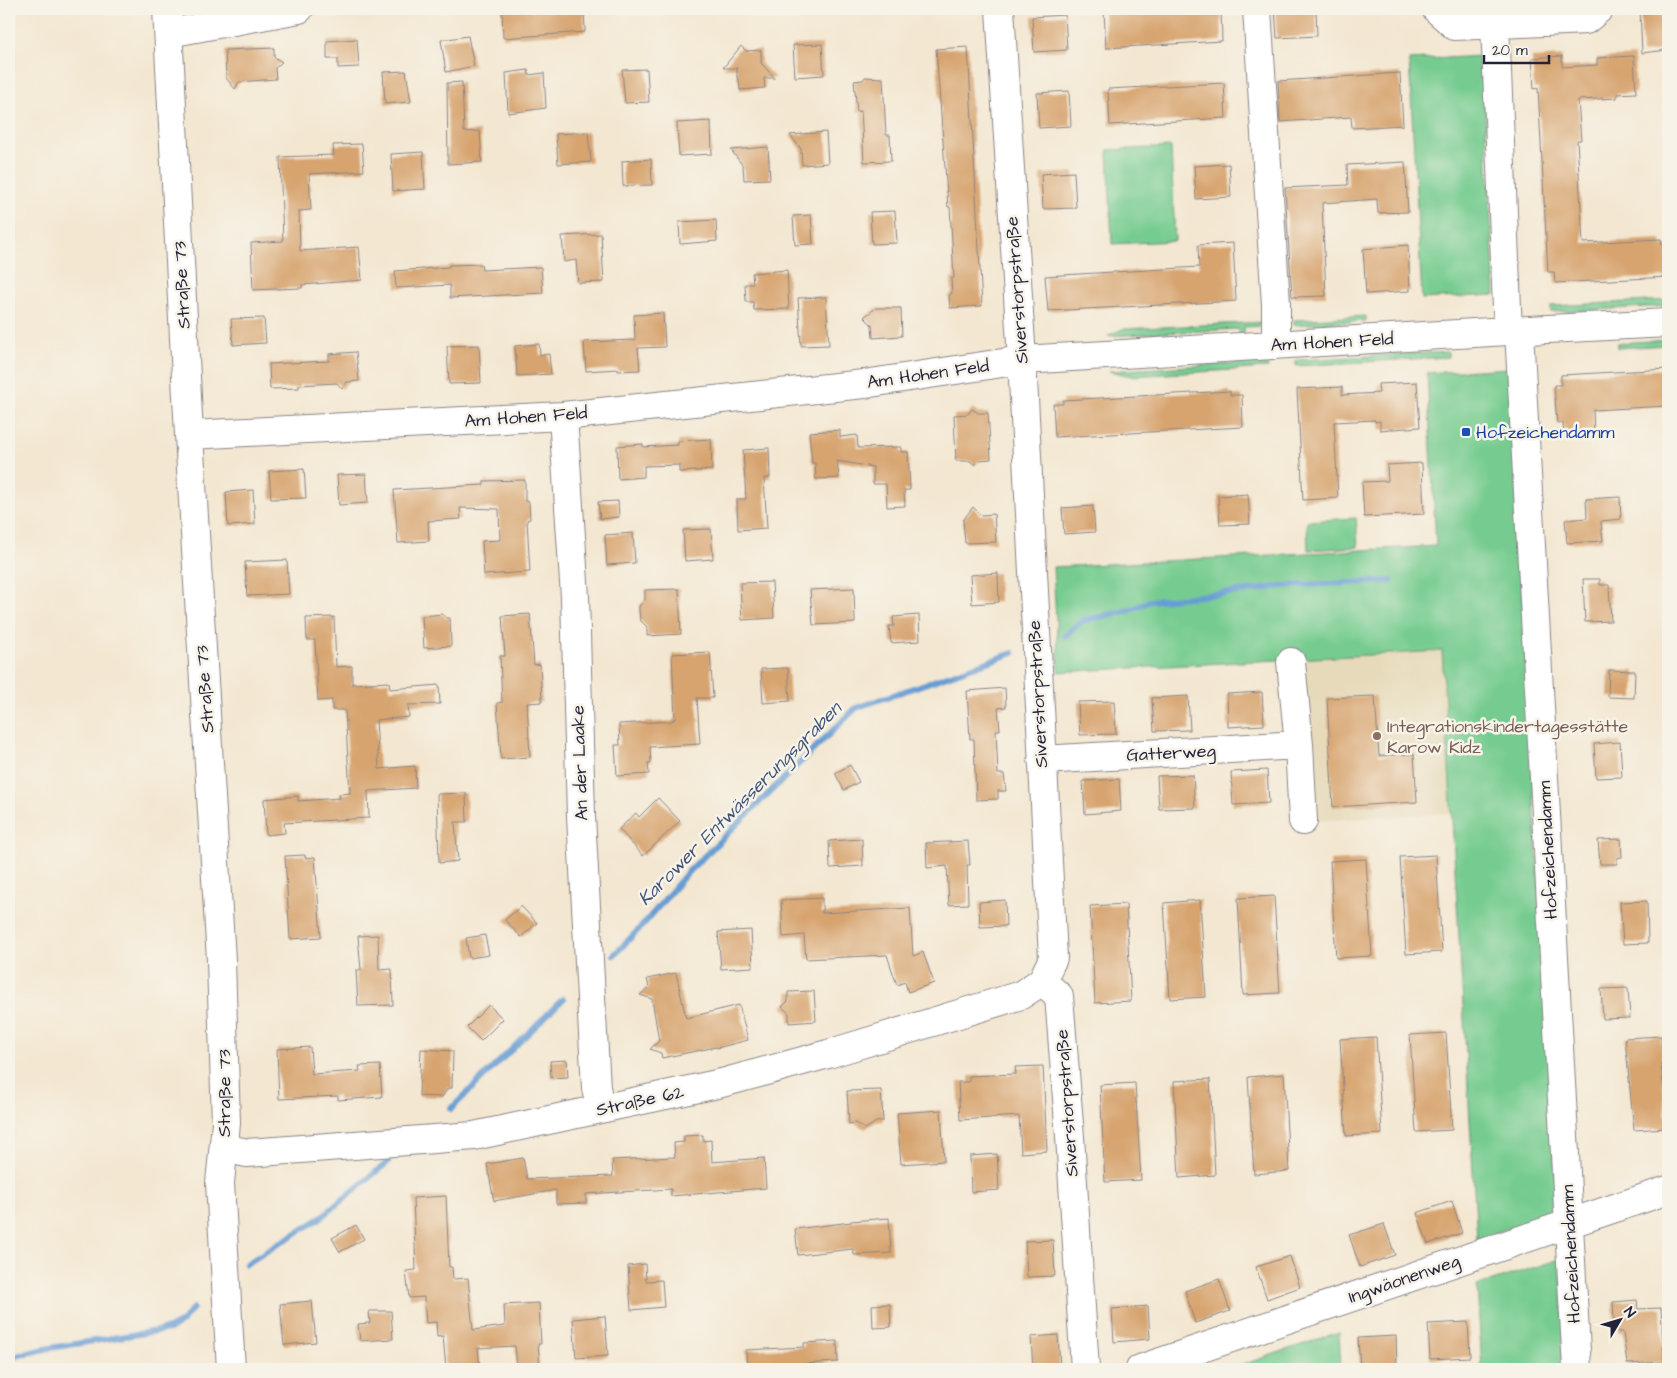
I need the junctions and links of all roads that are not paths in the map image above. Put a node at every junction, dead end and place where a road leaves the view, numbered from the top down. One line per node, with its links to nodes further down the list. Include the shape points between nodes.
1 (299, 9): 6 (street)
2 (1000, 9): 11 (street, Siverstorpstraße)
3 (1257, 9): 10 (street)
4 (1436, 9): 7 (street, via 1455,26)
5 (1598, 9): 7 (street, via 1586,20)
6 (168, 21): 13 (street, Straße 73)
7 (1495, 24): 9 (street, Hofzeichendamm)
8 (1668, 323): 9 (street, Am Hohen Feld)
9 (1514, 331): 10 (street, Am Hohen Feld); 22 (street, Hofzeichendamm)
10 (1276, 345): 11 (street, Am Hohen Feld)
11 (1022, 360): 12 (street, Am Hohen Feld, via 864,384); 16 (street, Siverstorpstraße)
12 (563, 416): 13 (street, Am Hohen Feld); 19 (street, An der Laake, via 575,597 582,826 596,1088)
13 (189, 435): 20 (street, Straße 73, via 221,960)
14 (1291, 662): 15 (street)
15 (1299, 745): 16 (street, Gatterweg); 17 (street)
16 (1042, 760): 18 (street, Siverstorpstraße, via 1053,958)
17 (1303, 822)
18 (1042, 981): 19 (street, Straße 62, via 1021,995 828,1054 722,1083); 24 (street, Siverstorpstraße, via 1059,996)
19 (601, 1109): 20 (street, Straße 62, via 474,1136 247,1153)
20 (224, 1148): 23 (street, Straße 73, via 220,1183)
21 (1668, 1190): 22 (street, Ingwäonenweg)
22 (1569, 1223): 25 (street, Ingwäonenweg); 26 (street, Hofzeichendamm)
23 (231, 1369)
24 (1085, 1369)
25 (1140, 1369)
26 (1577, 1369)

